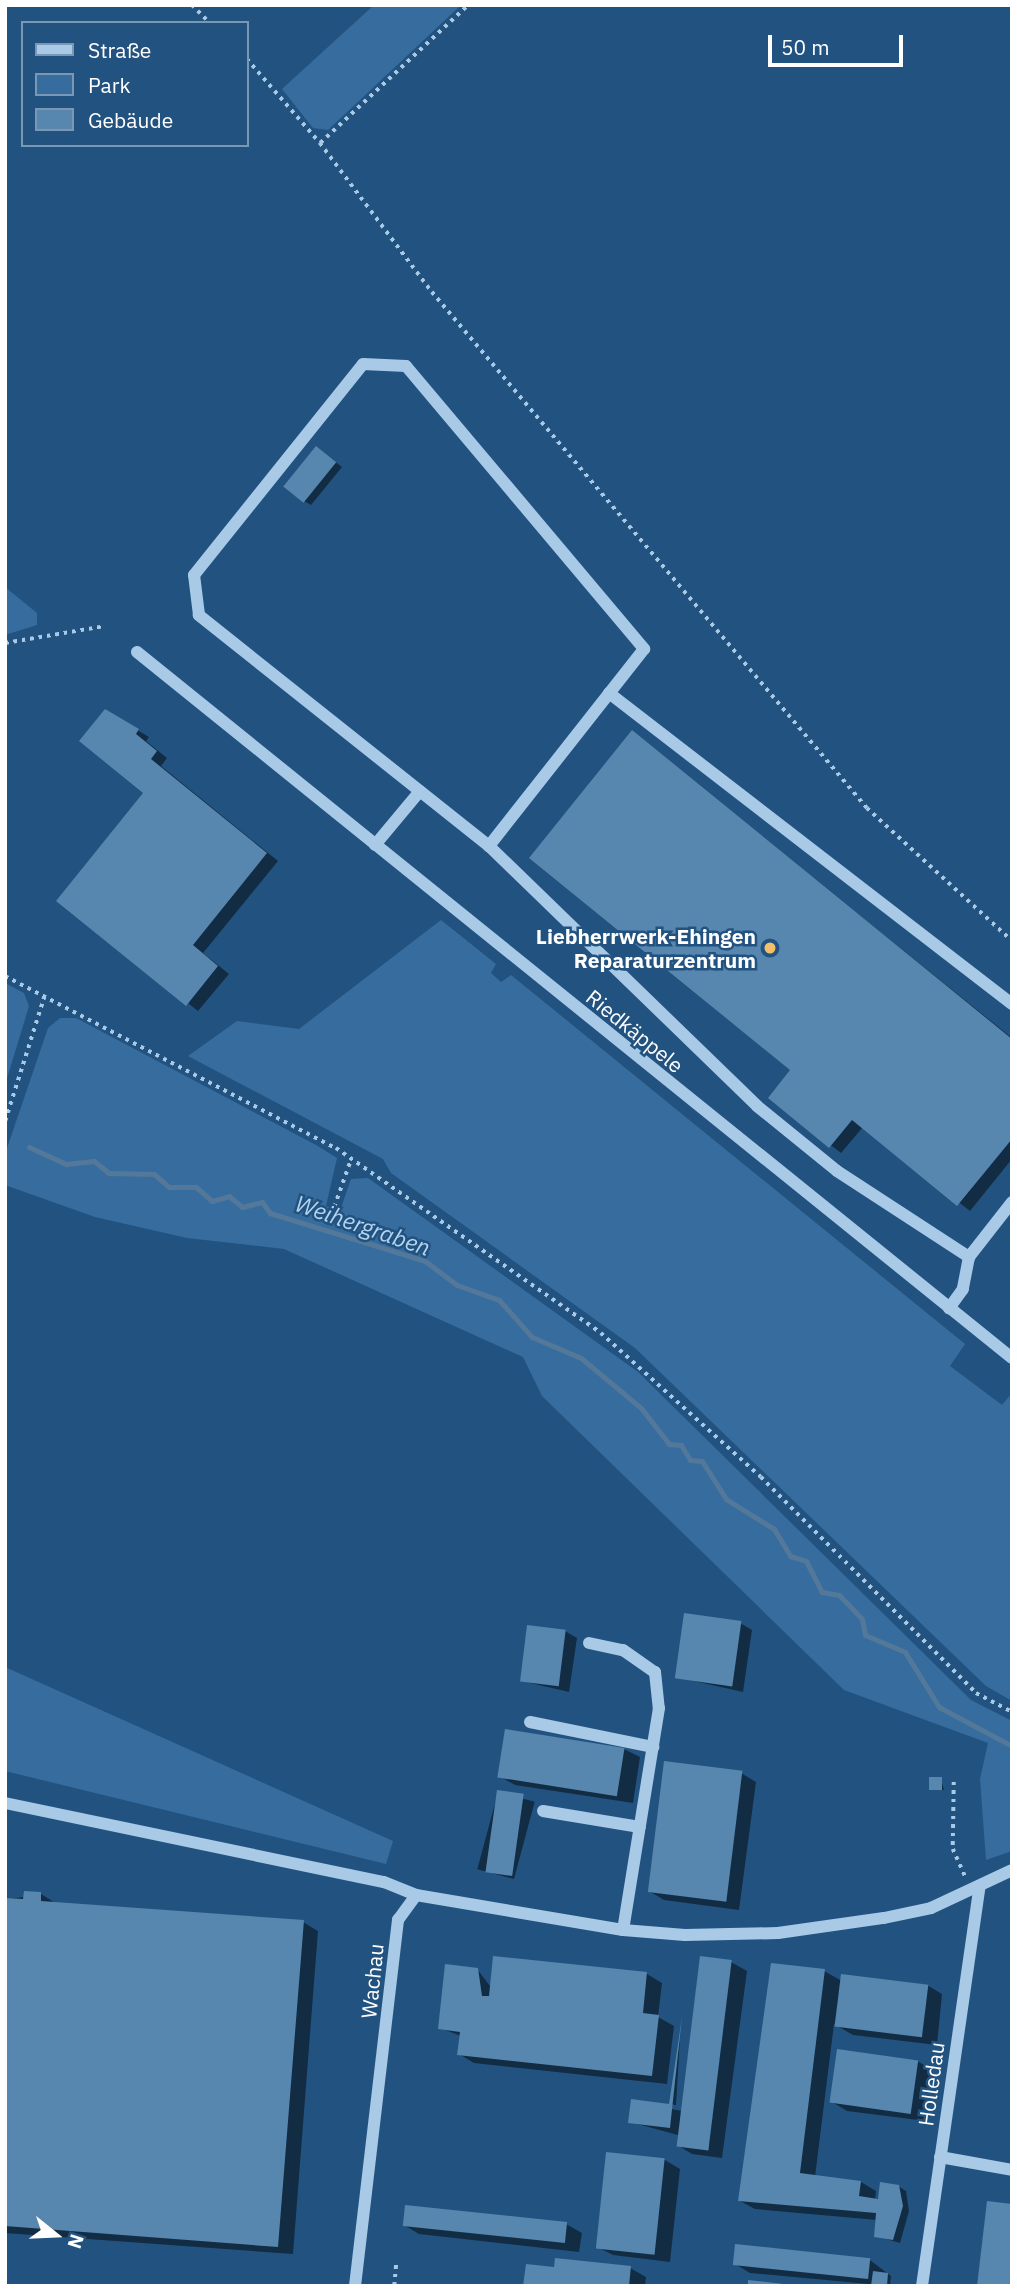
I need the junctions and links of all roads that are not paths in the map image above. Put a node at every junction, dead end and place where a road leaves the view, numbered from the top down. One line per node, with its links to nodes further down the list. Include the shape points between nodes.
1 (137, 652): 4 (street, Riedkäppele)
2 (609, 693): 3 (street, via 644,649 406,366 363,364 194,575 199,615); 5 (street); 6 (street)
3 (420, 791): 4 (street); 5 (street)
4 (375, 845): 9 (street, Riedkäppele)
5 (489, 846): 8 (street, via 757,1106 837,1171)
6 (1012, 1004)
7 (1012, 1202): 8 (street)
8 (969, 1257): 9 (street, via 963,1289)
9 (949, 1308): 10 (street, Riedkäppele)
10 (1012, 1358)
11 (589, 1643): 13 (street, via 623,1650 655,1672 659,1708)
12 (530, 1722): 13 (street)
13 (653, 1747): 16 (street)
14 (5, 1803): 19 (street, via 384,1882)
15 (543, 1811): 16 (street)
16 (640, 1827): 20 (street)
17 (1012, 1870): 18 (street)
18 (975, 1891): 20 (street, via 884,1918 778,1933); 21 (street, Holledau)
19 (416, 1895): 20 (street); 23 (street, Wachau, via 398,1920)
20 (623, 1930)
21 (940, 2157): 22 (street); 24 (street, Holledau)
22 (1012, 2170)
23 (355, 2286)
24 (922, 2286)

